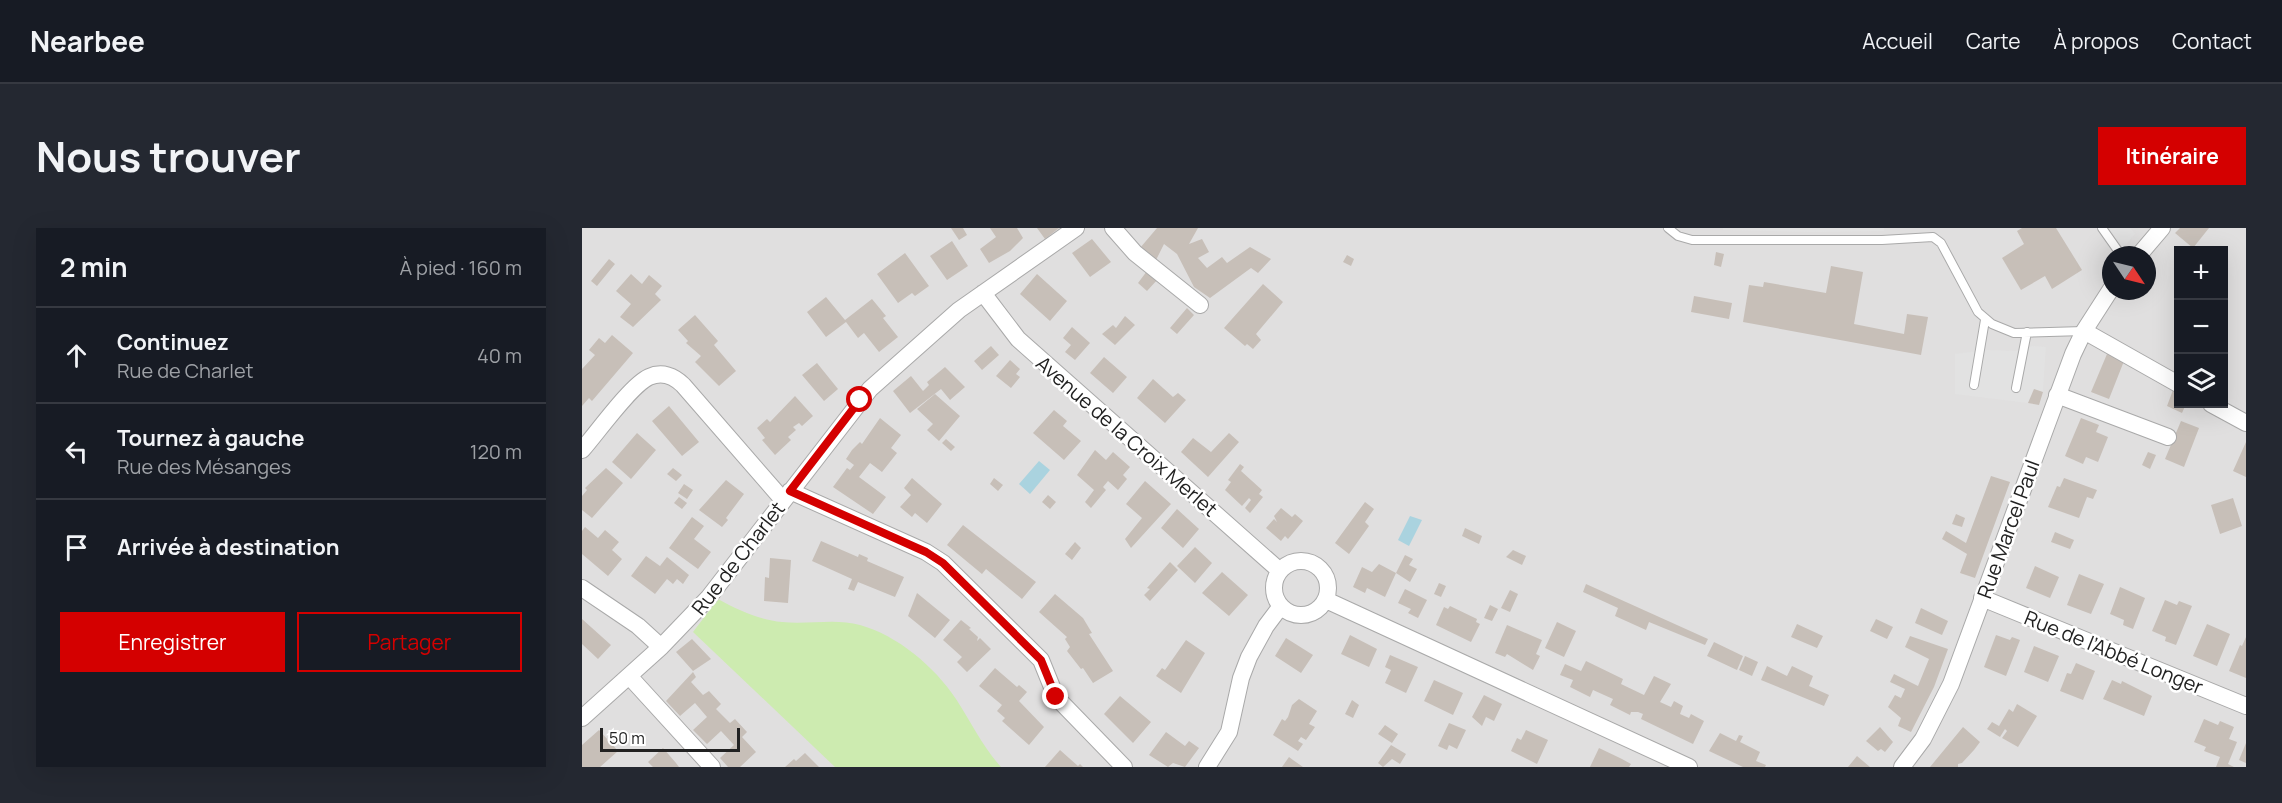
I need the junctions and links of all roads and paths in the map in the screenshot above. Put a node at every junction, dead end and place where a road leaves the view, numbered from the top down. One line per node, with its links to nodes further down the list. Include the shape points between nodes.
1 (1076, 228): 8 (street, Rue de Charlet)
2 (1113, 228): 10 (street, via 1135,253)
3 (1668, 228): 11 (lane, via 1692,240 1933,237 1941,243)
4 (2102, 228): 6 (lane)
5 (2162, 228): 7 (street)
6 (2115, 246)
7 (2147, 246)
8 (983, 293): 22 (street, Rue de Charlet, via 870,389); 23 (street, Avenue de la Croix Merlet, via 1018,339)
9 (2104, 300): 12 (street, Rue Marcel Paul)
10 (1200, 305)
11 (1985, 320): 13 (lane, via 2014,333); 15 (lane)
12 (2084, 331): 13 (lane); 14 (street); 17 (street, Rue Marcel Paul)
13 (2027, 332): 16 (lane)
14 (2174, 382)
15 (1974, 385)
16 (2016, 388)
17 (2058, 395): 20 (street); 25 (street, Rue Marcel Paul)
18 (2218, 408): 19 (street)
19 (2246, 423)
20 (2168, 437)
21 (582, 450): 22 (street, via 636,387 651,376 665,375 683,385)
22 (787, 496): 28 (street, Rue de Charlet, via 709,597); 33 (street, via 926,552 943,563 1041,660 1056,697)
23 (1280, 571): 26 (street, via 1296,562 1314,564 1328,582); 27 (street, via 1274,589)
24 (582, 588): 28 (street, via 638,626)
25 (1982, 598): 30 (street, Rue de l’Abbé Longer); 36 (street, Rue Marcel Paul, via 1938,712)
26 (1326, 600): 27 (street, via 1315,612 1305,615 1289,613); 35 (street)
27 (1281, 606): 34 (street, via 1249,657 1229,732)
28 (661, 648): 29 (street, Rue de Charlet)
29 (629, 676): 31 (street, Rue de Charlet); 32 (street)
30 (2246, 706)
31 (582, 718)
32 (712, 767)
33 (1124, 767)
34 (1207, 767)
35 (1689, 767)
36 (1902, 767)

